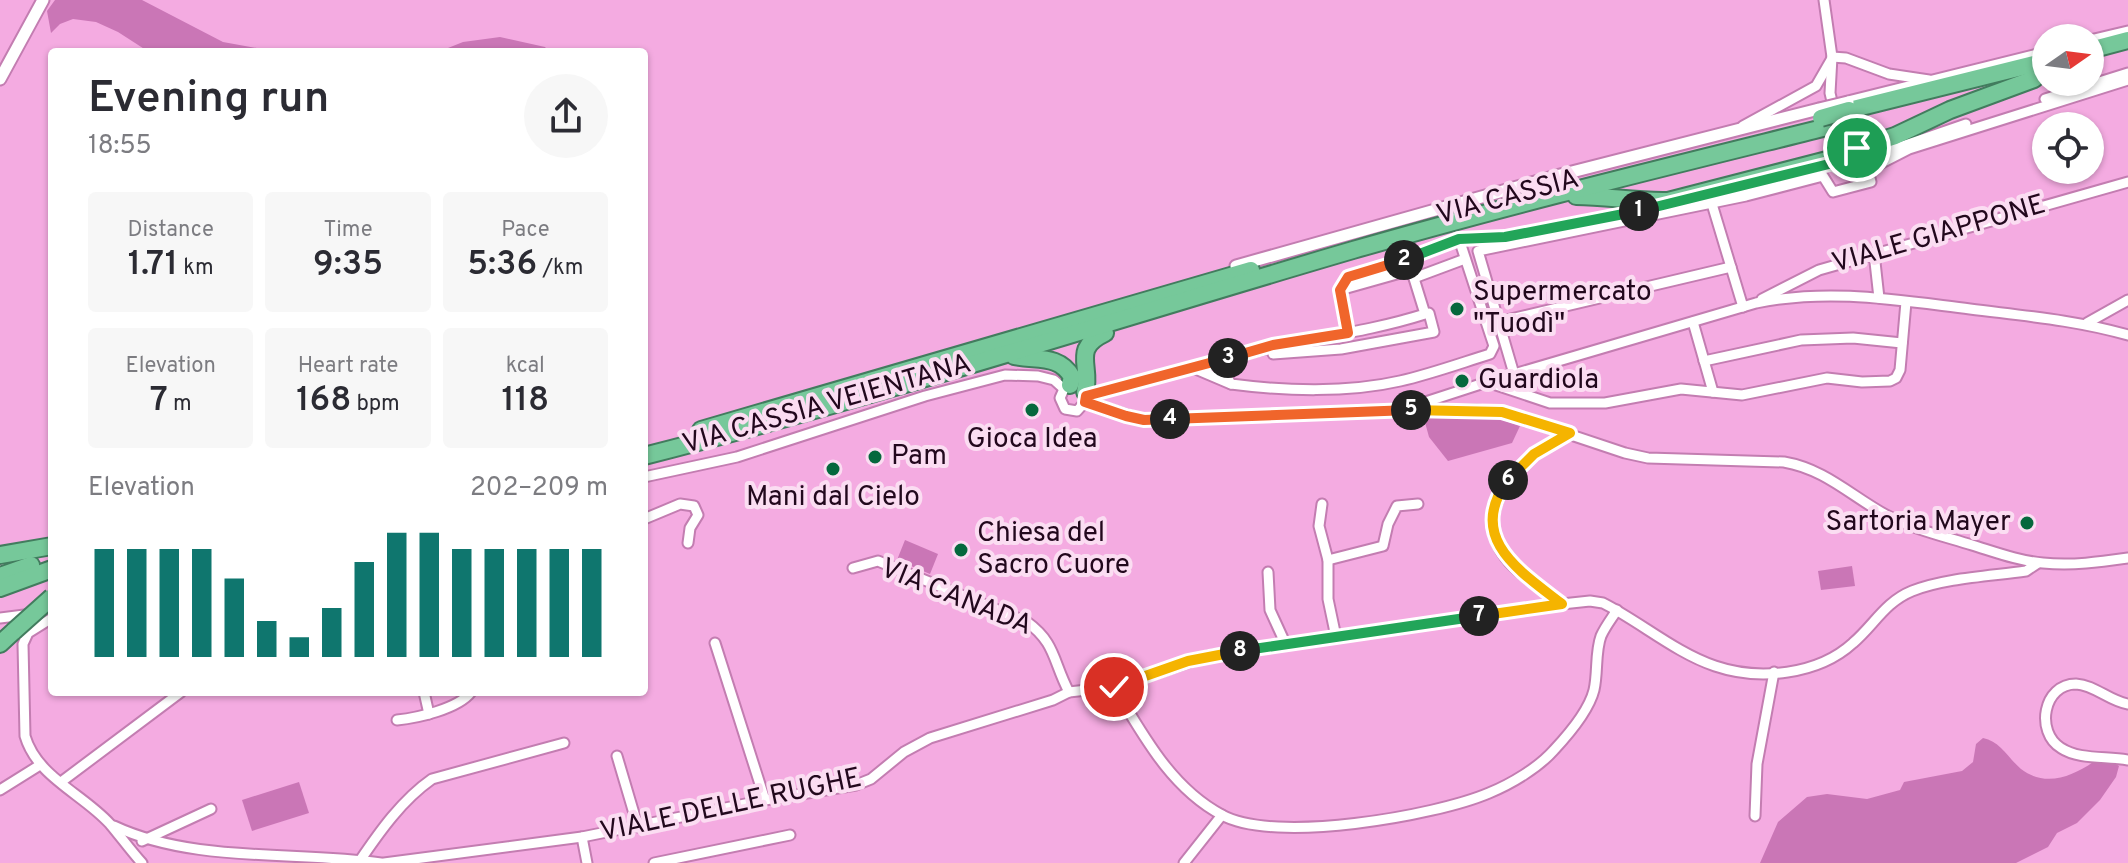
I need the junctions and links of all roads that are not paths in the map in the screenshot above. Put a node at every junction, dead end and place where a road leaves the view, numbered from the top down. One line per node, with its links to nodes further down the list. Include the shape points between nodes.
1 (43, 0): 13 (street)
2 (1824, 0): 10 (street)
3 (2128, 32): 4 (street)
4 (2104, 38)
5 (2128, 40): 6 (highway)
6 (2104, 46)
7 (2128, 50): 9 (highway)
8 (2032, 56): 14 (street)
9 (2104, 56)
10 (1832, 57): 14 (street); 17 (street); 18 (street)
11 (2032, 71): 19 (highway, VIA CASSIA)
12 (2128, 73): 23 (street)
13 (0, 79)
14 (1932, 80): 19 (street)
15 (2032, 80): 23 (highway, via 1950,110)
16 (2128, 80): 27 (street, via 1909,149 1868,170 1871,182 1833,192 1823,176)
17 (1816, 86): 18 (street); 21 (street)
18 (1830, 93): 22 (street)
19 (1849, 111): 20 (highway, VIA CASSIA, bridge)
20 (1821, 118): 21 (street); 26 (highway, VIA CASSIA); 43 (highway, VIA CASSIA, via 1349,241)
21 (1727, 134): 33 (street)
22 (1841, 140): 23 (street, via 1851,141); 24 (street, via 1833,145)
23 (1857, 155): 24 (street, via 1845,168)
24 (1832, 161): 26 (highway, via 1668,201); 28 (street, via 1683,202 1505,237)
25 (2128, 182): 29 (street, VIALE GIAPPONE)
26 (1563, 193): 42 (highway, VIA CASSIA)
27 (1712, 204): 32 (street); 44 (street, via 1478,251)
28 (1459, 239): 30 (street); 31 (street)
29 (1874, 253): 36 (street); 39 (street, VIALE GIAPPONE, via 1808,274)
30 (1408, 259): 34 (street); 35 (street, via 1348,277)
31 (1465, 259): 34 (street); 58 (street, via 1494,346 1490,354 1399,382 1333,389)
32 (1731, 267): 40 (street); 44 (street)
33 (1212, 273): 43 (highway, via 1099,306)
34 (1412, 274): 35 (street); 41 (street)
35 (1340, 290): 47 (street)
36 (1879, 298): 38 (street, VIALE GIAPPONE); 39 (street, VIALE GIAPPONE, via 1815,294)
37 (2128, 300): 46 (street)
38 (1906, 302): 46 (street, VIALE GIAPPONE); 49 (street)
39 (1756, 303): 40 (street, VIALE GIAPPONE)
40 (1743, 307): 45 (street, VIALE GIAPPONE)
41 (1425, 314): 47 (street); 50 (street, via 1429,313 1434,332 1341,349 1273,354)
42 (1131, 318): 52 (highway, VIA CASSIA); 60 (highway, via 1090,342 1083,362 1087,384)
43 (1081, 319): 51 (highway, VIA CASSIA)
44 (1498, 322): 56 (street)
45 (1693, 322): 54 (street); 56 (street, VIALE GIAPPONE)
46 (2087, 323): 48 (street, VIALE GIAPPONE)
47 (1348, 333): 50 (street)
48 (2128, 335)
49 (1902, 343): 54 (street, via 1801,340); 59 (street, via 1899,373 1890,381 1827,378 1753,394)
50 (1273, 345): 53 (street)
51 (974, 351): 63 (highway, VIA CASSIA VEIENTANA)
52 (1009, 354): 60 (highway, via 1052,359 1067,368); 64 (highway, VIA CASSIA VEIENTANA)
53 (1224, 359): 55 (street); 58 (street)
54 (1704, 361): 59 (street)
55 (1191, 367): 58 (street); 60 (street)
56 (1514, 374): 57 (street, VIALE GIAPPONE)
57 (1487, 382): 59 (street, via 1550,403 1605,403 1681,389); 61 (street, VIALE GIAPPONE)
58 (1231, 384)
59 (1713, 392)
60 (1078, 393): 61 (street, via 1144,420); 65 (street, via 1038,376 1005,375 737,457)
61 (1403, 410): 62 (street, via 1502,412)
62 (1570, 433): 75 (street, via 1648,458 1798,464 1912,527); 82 (street, via 1534,454 1505,482 1493,526 1509,563)
63 (648, 444)
64 (648, 455)
65 (648, 476)
66 (1322, 504): 74 (street, via 1319,526)
67 (1418, 504): 74 (street, via 1397,506 1383,546)
68 (648, 517): 69 (street, via 680,504 694,506 698,515)
69 (688, 543)
70 (48, 547): 71 (highway)
71 (0, 555)
72 (2128, 558): 75 (street, VIALE DELLE RUGHE)
73 (48, 560): 79 (highway)
74 (1328, 560): 87 (street, via 1328,599)
75 (2038, 563): 91 (street, VIALE DELLE RUGHE, via 2026,571 1913,591 1887,604 1837,657)
76 (853, 568): 93 (street, VIA CANADA, via 878,561 1027,622 1043,633)
77 (48, 570): 80 (highway)
78 (1268, 572): 90 (street, via 1270,610)
79 (0, 576)
80 (0, 588)
81 (48, 601): 89 (highway, bridge)
82 (1562, 604): 83 (street, VIALE DELLE RUGHE, via 1590,601); 87 (street, VIALE DELLE RUGHE)
83 (1617, 610): 91 (street, VIALE DELLE RUGHE, via 1716,667); 108 (street, via 1601,637 1594,692 1553,751 1522,776 1457,804 1327,827 1259,825)
84 (48, 615): 85 (street)
85 (0, 618)
86 (48, 620): 103 (street, via 28,633 23,644 25,736)
87 (1336, 637): 90 (street, VIALE DELLE RUGHE)
88 (715, 643): 106 (street)
89 (0, 644)
90 (1286, 645): 92 (street, VIALE DELLE RUGHE, via 1188,661)
91 (1774, 672): 109 (street, via 1758,754)
92 (1114, 687): 93 (street, VIALE DELLE RUGHE); 108 (street, via 1158,758)
93 (1069, 692): 106 (street, VIALE DELLE RUGHE, via 930,738 863,782)
94 (176, 696): 104 (street)
95 (425, 696): 98 (street)
96 (466, 696): 98 (street)
97 (2128, 704): 102 (street, via 2073,685 2055,693 2045,716 2051,738 2065,750)
98 (429, 714): 99 (street)
99 (397, 720)
100 (564, 743): 117 (street, via 432,779 399,808)
101 (617, 756): 111 (street)
102 (2128, 760)
103 (40, 765): 104 (street); 105 (street)
104 (61, 782): 110 (street)
105 (0, 790)
106 (765, 800): 111 (street, VIALE DELLE RUGHE)
107 (211, 809): 114 (street)
108 (1222, 815): 122 (street)
109 (1755, 816)
110 (110, 824): 114 (street, VIALE DELLE RUGHE); 118 (street)
111 (638, 827): 113 (street, VIALE DELLE RUGHE)
112 (790, 835): 121 (street, VIALE DELLE RUGHE)
113 (582, 837): 116 (street, VIALE DELLE RUGHE); 120 (street, VIALE DELLE RUGHE)
114 (142, 841): 115 (street, VIALE DELLE RUGHE)
115 (229, 859): 117 (street, VIALE DELLE RUGHE)
116 (428, 861): 119 (street, VIALE DELLE RUGHE)
117 (359, 862): 119 (street, VIALE DELLE RUGHE)
118 (142, 863)
119 (383, 863)
120 (587, 863)
121 (654, 863)
122 (1184, 863)

